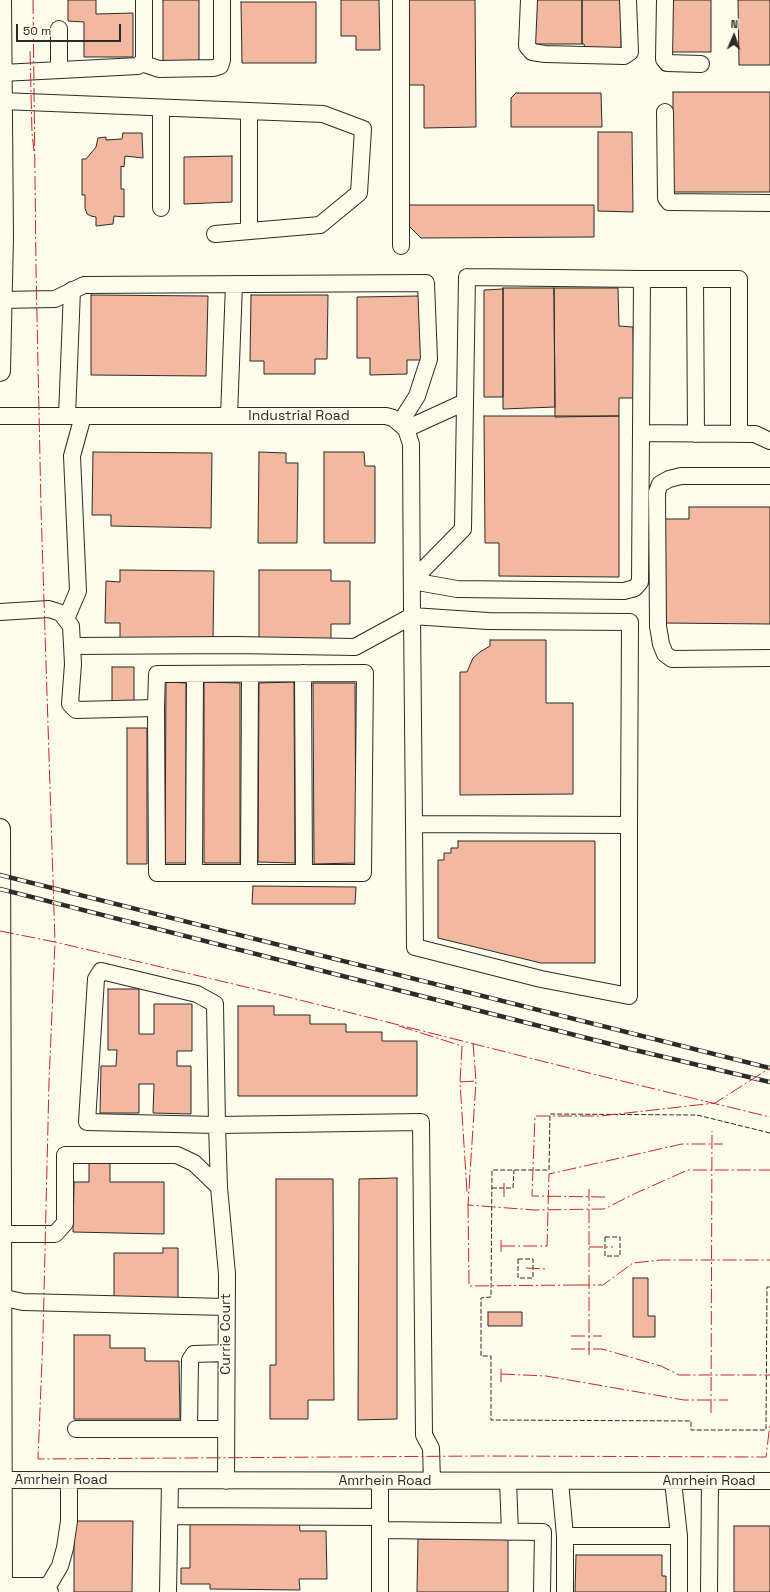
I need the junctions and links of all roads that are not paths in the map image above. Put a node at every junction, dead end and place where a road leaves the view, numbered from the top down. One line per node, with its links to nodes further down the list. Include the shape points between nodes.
1 (1, 0): 9 (main road)
2 (144, 0): 10 (street)
3 (222, 0): 10 (street, via 220,66 159,69)
4 (401, 0): 23 (street)
5 (529, 0): 6 (street, via 527,46 532,52 624,56 630,52)
6 (628, 0)
7 (665, 0): 11 (street, via 664,59 667,63)
8 (59, 29): 12 (street)
9 (1, 61): 12 (street); 13 (main road)
10 (142, 63): 12 (street, via 138,66)
11 (701, 64)
12 (59, 70)
13 (2, 101): 14 (street); 17 (main road)
14 (161, 108): 15 (street); 20 (street)
15 (249, 111): 21 (street); 21 (street, via 323,114 363,129 359,193 320,225)
16 (665, 112): 19 (street, via 666,198 669,202)
17 (1, 135): 18 (main road)
18 (1, 198): 28 (main road)
19 (770, 203)
20 (161, 208)
21 (248, 231): 22 (street)
22 (215, 234)
23 (401, 246)
24 (642, 279): 25 (street); 31 (street, via 466,277); 36 (street)
25 (695, 279): 37 (street); 38 (street, via 739,279)
26 (234, 284): 27 (street, via 84,285); 34 (street); 35 (street, via 426,283 429,359 417,396)
27 (72, 290): 28 (street, via 55,299); 33 (street)
28 (1, 300): 29 (main road)
29 (0, 333): 30 (main road)
30 (0, 370)
31 (465, 402): 35 (street); 41 (street, via 463,529)
32 (0, 416): 33 (street, Industrial Road)
33 (75, 416): 34 (street, Industrial Road); 44 (street, via 72,456 78,591)
34 (229, 416): 35 (street, Industrial Road, via 386,416)
35 (403, 426): 41 (street, via 411,444)
36 (641, 433): 37 (street); 41 (street, via 640,582 635,588 624,591 457,590)
37 (696, 434): 38 (street)
38 (739, 434): 39 (street, via 755,434)
39 (770, 441)
40 (770, 476): 46 (street, via 681,476 669,478 660,484 657,492 658,626 665,654 672,659)
41 (412, 581): 43 (street)
42 (0, 612): 44 (street, via 49,609 61,613)
43 (412, 616): 45 (street, via 355,648 235,645); 51 (street); 52 (street, via 630,622)
44 (66, 619): 45 (street, via 71,626)
45 (72, 646): 50 (street, via 70,704 76,710)
46 (770, 658)
47 (303, 673): 49 (street); 56 (street); 56 (street, via 365,673 363,873)
48 (195, 674): 49 (street); 50 (street, via 157,674); 54 (street)
49 (250, 674): 55 (street)
50 (156, 708): 54 (street, via 157,873)
51 (414, 824): 52 (street); 52 (street, via 415,947 541,979 629,996)
52 (629, 825)
53 (0, 829): 59 (main road)
54 (194, 873): 55 (street)
55 (249, 873): 56 (street)
56 (304, 873)
57 (218, 1125): 57 (street, via 215,1004 197,994 101,971 96,979 87,1122); 58 (street, Currie Court); 71 (street, via 421,1122 424,1435 431,1448)
58 (219, 1187): 59 (street, via 194,1163 177,1155 65,1155 65,1223 55,1234); 61 (street, Currie Court, via 227,1274)
59 (1, 1234): 60 (main road)
60 (0, 1297): 61 (street, via 23,1302); 66 (main road)
61 (226, 1307): 62 (street, Currie Court)
62 (226, 1353): 64 (street, via 194,1354 190,1360); 65 (street, Currie Court)
63 (76, 1429): 64 (street)
64 (189, 1429): 65 (street)
65 (226, 1429): 69 (street, Currie Court)
66 (1, 1480): 67 (street, Amrhein Road); 82 (main road)
67 (69, 1480): 68 (street, Amrhein Road); 83 (street, via 65,1548)
68 (170, 1481): 69 (street, Amrhein Road); 77 (street)
69 (226, 1481): 70 (street, Amrhein Road)
70 (380, 1481): 71 (street, Amrhein Road); 78 (street)
71 (432, 1481): 72 (street, Amrhein Road)
72 (508, 1481): 73 (street, Amrhein Road); 79 (street)
73 (560, 1481): 74 (street, Amrhein Road); 80 (street)
74 (673, 1481): 75 (street, Amrhein Road); 81 (street)
75 (710, 1481): 76 (street, Amrhein Road); 89 (street)
76 (770, 1481)
77 (170, 1516): 78 (street); 84 (street)
78 (380, 1523): 79 (street); 85 (street)
79 (510, 1532): 86 (street, via 543,1532)
80 (565, 1536): 81 (street); 87 (street)
81 (679, 1536): 88 (street)
82 (2, 1589): 83 (street, via 36,1585)
83 (49, 1590)
84 (168, 1592)
85 (380, 1592)
86 (542, 1592)
87 (565, 1592)
88 (679, 1592)
89 (709, 1592)

